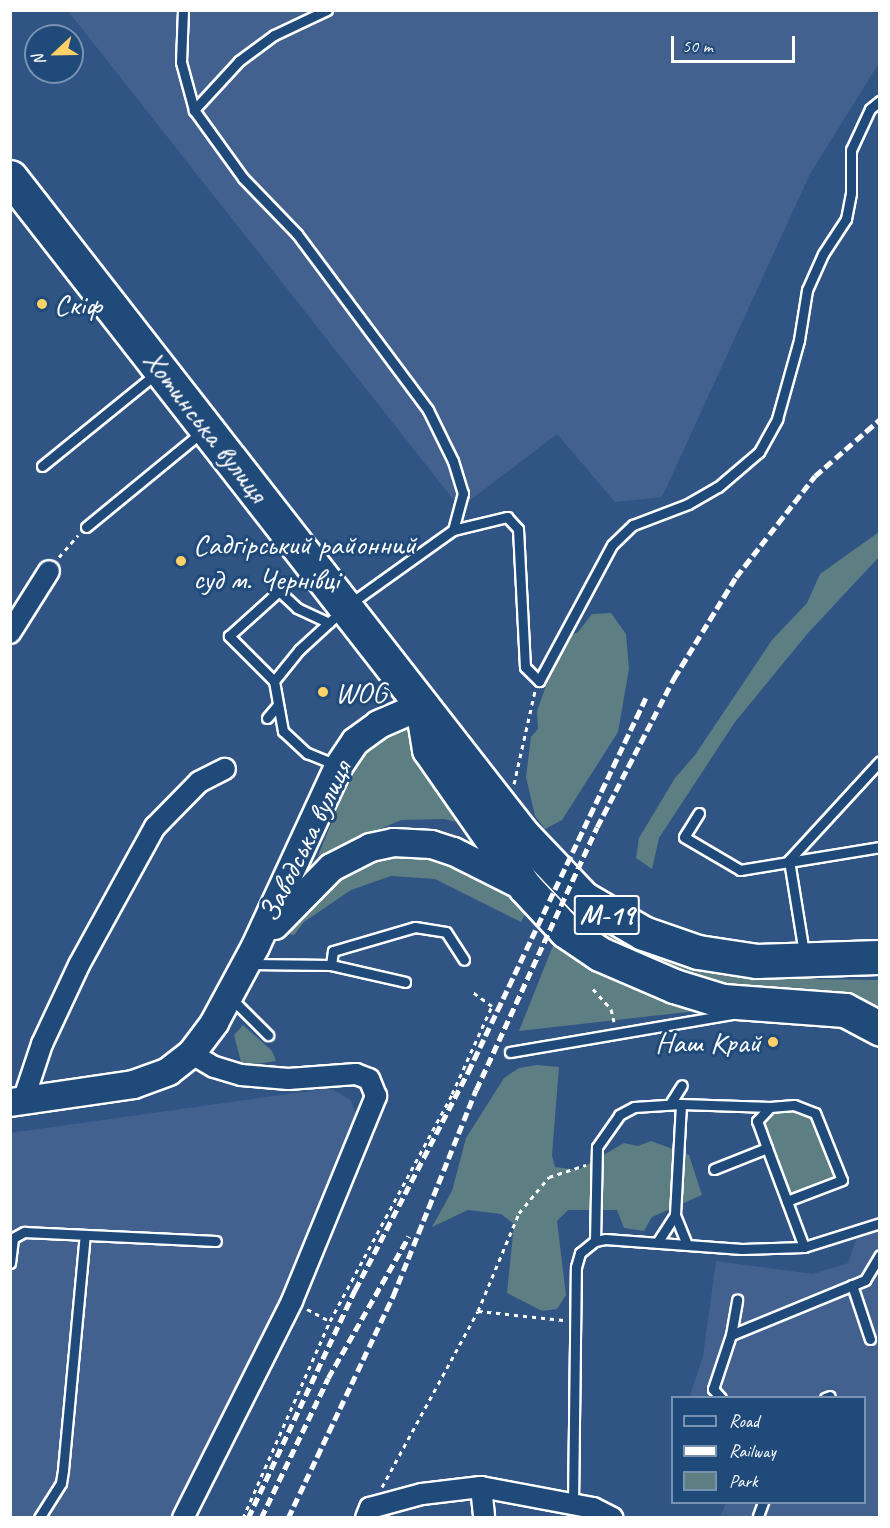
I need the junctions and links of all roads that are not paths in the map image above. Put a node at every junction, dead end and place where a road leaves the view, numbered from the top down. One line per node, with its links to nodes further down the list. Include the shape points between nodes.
1 (183, 10): 4 (lane, via 181,62)
2 (327, 10): 4 (lane, via 274,35 239,61)
3 (879, 101): 10 (lane, via 870,109 851,150 851,193 846,219 823,254 807,290 799,340 777,419 759,452 718,487 688,504 633,525 612,545 539,681 525,667 518,529 507,517)
4 (194, 110): 10 (lane, via 243,178 297,234 428,410 453,461 463,493)
5 (13, 187): 6 (highway, Хотинська вулиця / М-19)
6 (161, 369): 7 (highway, Хотинська вулиця / М-19); 8 (lane)
7 (207, 428): 9 (lane); 12 (highway, Хотинська вулиця / М-19)
8 (42, 466)
9 (86, 527)
10 (453, 530): 12 (lane)
11 (49, 571): 13 (street)
12 (338, 615): 14 (lane); 14 (lane, via 297,608 279,591 229,636); 15 (highway, Хотинська вулиця / М-19)
13 (10, 633)
14 (274, 681): 16 (lane)
15 (422, 705): 19 (main road, Заводська вулиця, via 370,730 355,741); 24 (highway, Хотинська вулиця / М-19, via 429,749); 28 (highway, Хотинська вулиця / М-19, via 516,825 583,898 643,933 724,957)
16 (277, 706): 17 (lane); 19 (lane, via 283,731 293,742)
17 (267, 718)
18 (879, 761): 23 (lane)
19 (338, 766): 25 (main road, Заводська вулиця)
20 (225, 769): 38 (street, via 199,782 155,827 79,965)
21 (699, 813): 23 (lane, via 684,837 740,870)
22 (879, 847): 23 (lane)
23 (789, 861): 28 (lane)
24 (525, 887): 25 (main road, Заводська вулиця, via 431,844 393,842 370,847 331,867); 32 (highway, Заводська вулиця / М-19, via 566,932 600,954 674,986 723,1001)
25 (250, 954): 29 (lane); 31 (main road, Заводська вулиця)
26 (879, 957): 28 (highway, Хотинська вулиця / М-19)
27 (464, 960): 29 (lane, via 446,932 416,927 333,951)
28 (805, 961)
29 (332, 965): 30 (lane)
30 (405, 982)
31 (229, 995): 34 (lane); 36 (main road, Заводська вулиця)
32 (762, 1004): 33 (highway, Заводська вулиця / М-19, via 845,1010); 35 (lane, via 720,1018)
33 (879, 1029)
34 (268, 1035)
35 (510, 1052)
36 (191, 1053): 38 (main road, Заводська вулиця, via 168,1071 133,1084); 65 (street, via 214,1067 241,1075 288,1079 347,1073 363,1076 374,1086 376,1096 292,1301)
37 (682, 1085): 39 (lane)
38 (17, 1102)
39 (670, 1104): 40 (lane); 50 (lane, via 634,1107 619,1115 597,1147)
40 (681, 1104): 41 (lane); 45 (lane)
41 (770, 1107): 42 (lane, via 757,1121); 44 (lane, via 794,1105 815,1113 842,1180)
42 (767, 1148): 43 (lane); 44 (lane)
43 (714, 1169)
44 (787, 1202): 53 (lane)
45 (675, 1215): 51 (lane); 52 (lane)
46 (879, 1223): 53 (lane)
47 (85, 1234): 48 (lane); 49 (lane); 64 (lane, via 61,1483)
48 (12, 1235): 55 (lane)
49 (216, 1241)
50 (595, 1241): 51 (lane); 62 (lane, via 580,1253 576,1267)
51 (657, 1243): 52 (lane)
52 (687, 1245): 53 (lane, via 742,1249)
53 (804, 1247)
54 (879, 1255): 56 (lane, via 865,1280)
55 (10, 1263)
56 (852, 1285): 58 (lane); 59 (lane)
57 (737, 1300): 58 (lane)
58 (731, 1335): 60 (lane)
59 (870, 1339)
60 (711, 1393)
61 (482, 1487): 62 (street); 63 (street, via 422,1494); 66 (street)
62 (573, 1505): 67 (street)
63 (368, 1513)
64 (39, 1518)
65 (183, 1518)
66 (484, 1518)
67 (613, 1518)

